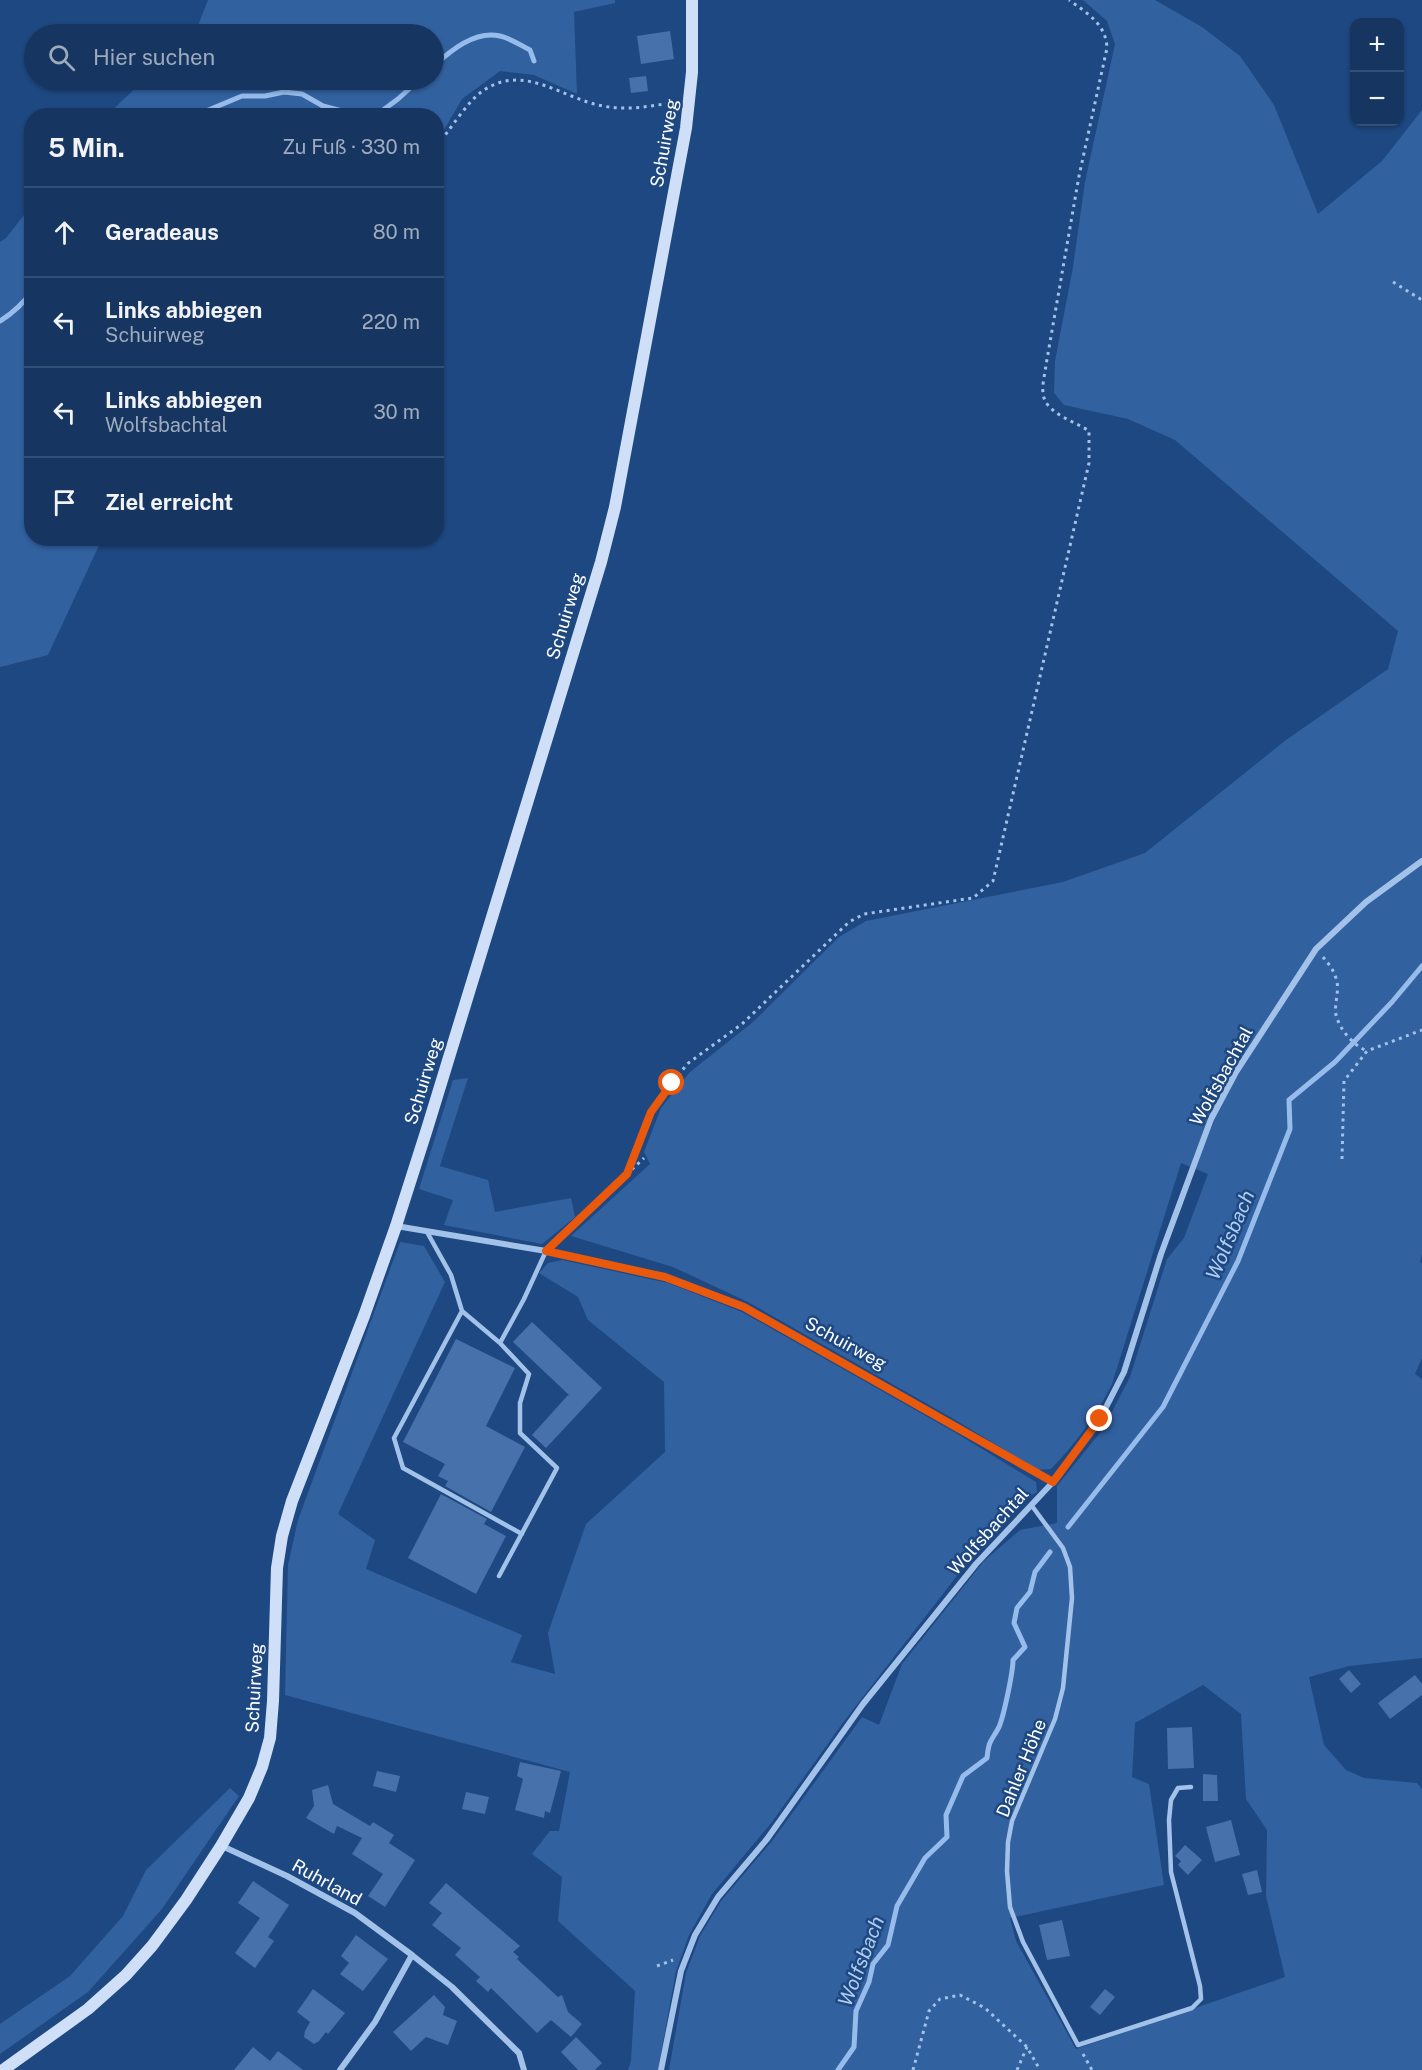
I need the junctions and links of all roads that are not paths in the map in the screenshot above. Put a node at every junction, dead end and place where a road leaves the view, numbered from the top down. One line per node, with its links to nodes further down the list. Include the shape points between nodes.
1 (692, 0): 3 (main road, Schuirweg, via 690,100 617,496)
2 (1422, 861): 8 (street, Wolfsbachtal, via 1366,902 1316,949 1236,1072 1211,1119 1161,1254 1124,1372 1100,1419)
3 (396, 1226): 4 (street, Schuirweg); 13 (main road, Schuirweg, via 282,1536 277,1568 270,1738 249,1798)
4 (427, 1232): 5 (street, Schuirweg); 6 (lane, via 451,1275)
5 (546, 1251): 7 (lane); 8 (street, Schuirweg, via 665,1277 744,1307)
6 (462, 1311): 7 (lane); 10 (lane, via 394,1438 403,1468)
7 (500, 1343): 10 (lane, via 529,1374 520,1403 520,1433 557,1468)
8 (1053, 1482): 9 (street, Wolfsbachtal)
9 (1032, 1506): 12 (lane, Dahler Höhe, via 1064,1548 1072,1598 1063,1688 1055,1719 1012,1821 1007,1871 1010,1907 1023,1942 1078,2044 1192,2008 1200,1999 1175,1893 1168,1843 1171,1800 1178,1788); 18 (street, Wolfsbachtal, via 976,1563 877,1687 767,1839 718,1897 695,1935 681,1971)
10 (522, 1534): 11 (lane)
11 (499, 1576)
12 (1191, 1787)
13 (221, 1846): 14 (street, Ruhrland, via 355,1913); 15 (main road, Schuirweg, via 180,1909 126,1975 88,2009)
14 (412, 1955): 16 (street, via 375,2022); 17 (street, Ruhrland, via 452,1987 519,2053)
15 (3, 2070)
16 (340, 2070)
17 (524, 2070)
18 (661, 2070)

